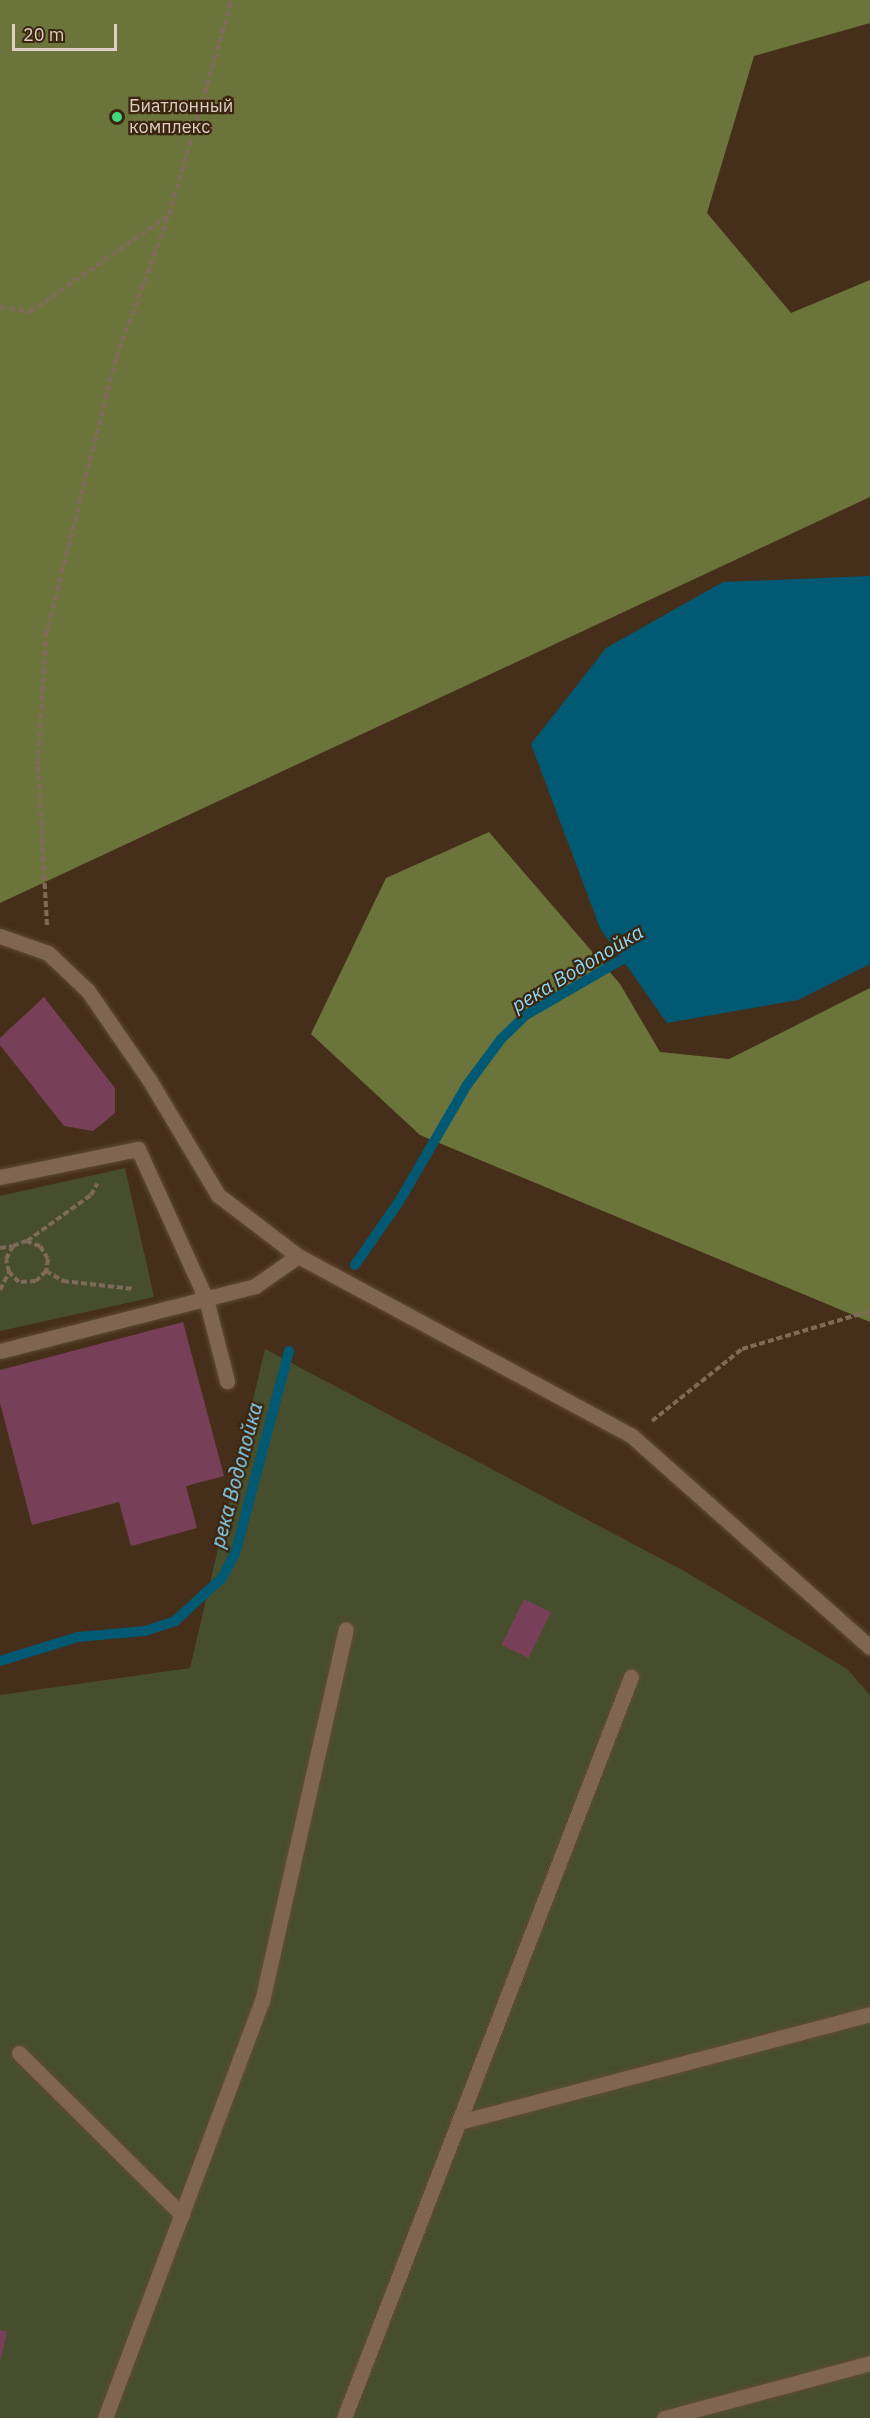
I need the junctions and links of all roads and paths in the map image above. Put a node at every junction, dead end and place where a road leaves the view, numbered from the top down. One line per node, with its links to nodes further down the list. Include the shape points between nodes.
1 (232, 0): 2 (path)
2 (169, 215): 3 (path, via 30,312); 5 (path, via 116,358 46,634 38,764)
3 (0, 307)
4 (0, 936): 5 (street)
5 (48, 953): 11 (street, via 87,991 150,1081 218,1195)
6 (0, 1178): 16 (street, via 138,1149)
7 (99, 1180): 8 (path, via 91,1195)
8 (26, 1241): 9 (path); 12 (path, via 40,1246 48,1258)
9 (13, 1246): 10 (path); 13 (path, via 6,1259)
10 (0, 1248)
11 (298, 1256): 16 (street, via 255,1286); 20 (street)
12 (46, 1271): 13 (path, via 36,1281 20,1282); 14 (path, via 63,1281)
13 (9, 1272): 15 (path)
14 (138, 1289)
15 (0, 1290)
16 (206, 1299): 18 (street); 19 (street)
17 (870, 1311): 20 (path, via 742,1349)
18 (0, 1351)
19 (226, 1381)
20 (632, 1436): 22 (street)
21 (346, 1629): 27 (street, via 262,2001)
22 (870, 1647)
23 (631, 1677): 26 (street)
24 (870, 2014): 26 (street)
25 (19, 2054): 27 (street)
26 (459, 2122): 30 (street)
27 (182, 2215): 29 (street)
28 (870, 2363): 31 (street)
29 (105, 2418)
30 (344, 2418)
31 (664, 2418)

